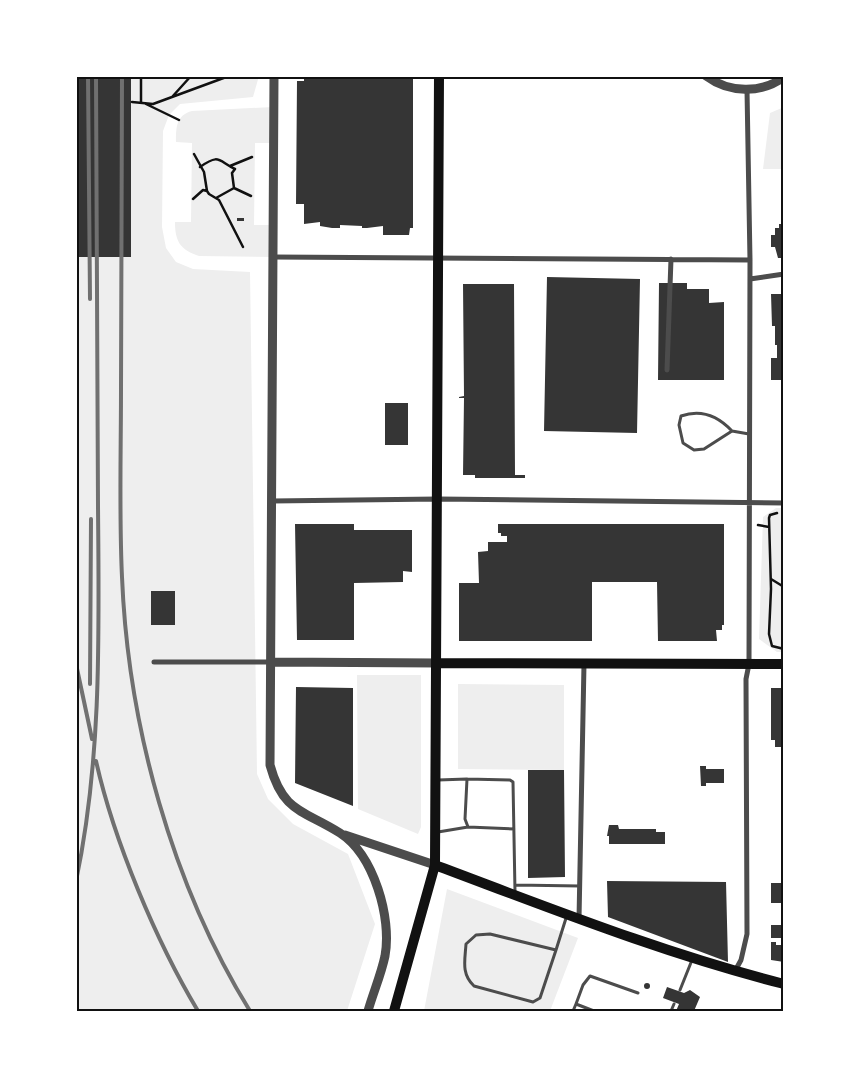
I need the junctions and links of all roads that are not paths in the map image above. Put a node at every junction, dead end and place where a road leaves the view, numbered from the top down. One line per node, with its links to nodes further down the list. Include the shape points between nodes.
1 (274, 76): 6 (street)
2 (439, 76): 7 (main road)
3 (706, 76): 5 (street, via 721,85)
4 (784, 77): 5 (street)
5 (747, 90): 9 (street)
6 (273, 257): 7 (street); 16 (street)
7 (440, 257): 8 (street); 15 (main road)
8 (671, 259): 9 (street); 12 (street)
9 (750, 260): 11 (street)
10 (784, 274): 11 (street)
11 (750, 279): 14 (street)
12 (667, 370)
13 (732, 431): 13 (lane, via 704,449 694,450 683,442 679,425 681,416 691,412 709,414); 14 (lane)
14 (749, 434): 18 (street)
15 (438, 499): 16 (street); 18 (street); 21 (main road)
16 (272, 501): 20 (street)
17 (784, 503): 18 (street)
18 (749, 504): 23 (street)
19 (154, 662): 20 (street)
20 (271, 662): 21 (street); 30 (street, via 270,765 275,783 285,799 298,810)
21 (437, 663): 22 (main road); 26 (main road)
22 (584, 664): 23 (main road); 32 (street)
23 (748, 664): 24 (main road); 38 (street, via 747,934 741,960)
24 (784, 664)
25 (468, 779): 26 (lane); 27 (lane, via 465,819); 28 (lane, via 513,782)
26 (436, 780): 29 (main road)
27 (468, 828): 28 (lane); 29 (lane)
28 (514, 829): 33 (lane)
29 (436, 833): 31 (main road)
30 (342, 834): 31 (street); 44 (street, via 363,857 376,881 383,907 385,956)
31 (435, 865): 33 (main road); 45 (main road)
32 (580, 886): 33 (lane); 35 (street)
33 (515, 890): 34 (main road)
34 (567, 914): 35 (main road); 36 (lane)
35 (579, 919): 37 (main road)
36 (556, 950): 36 (lane, via 544,993 533,1002 474,986 464,969 466,944 476,936 490,934)
37 (693, 958): 38 (main road); 40 (lane)
38 (734, 972): 39 (main road)
39 (784, 984)
40 (680, 990)
41 (638, 993): 42 (lane, via 590,976)
42 (576, 1004): 46 (lane); 47 (lane)
43 (674, 1004): 48 (lane)
44 (368, 1011)
45 (394, 1011)
46 (573, 1011)
47 (594, 1011)
48 (671, 1011)

